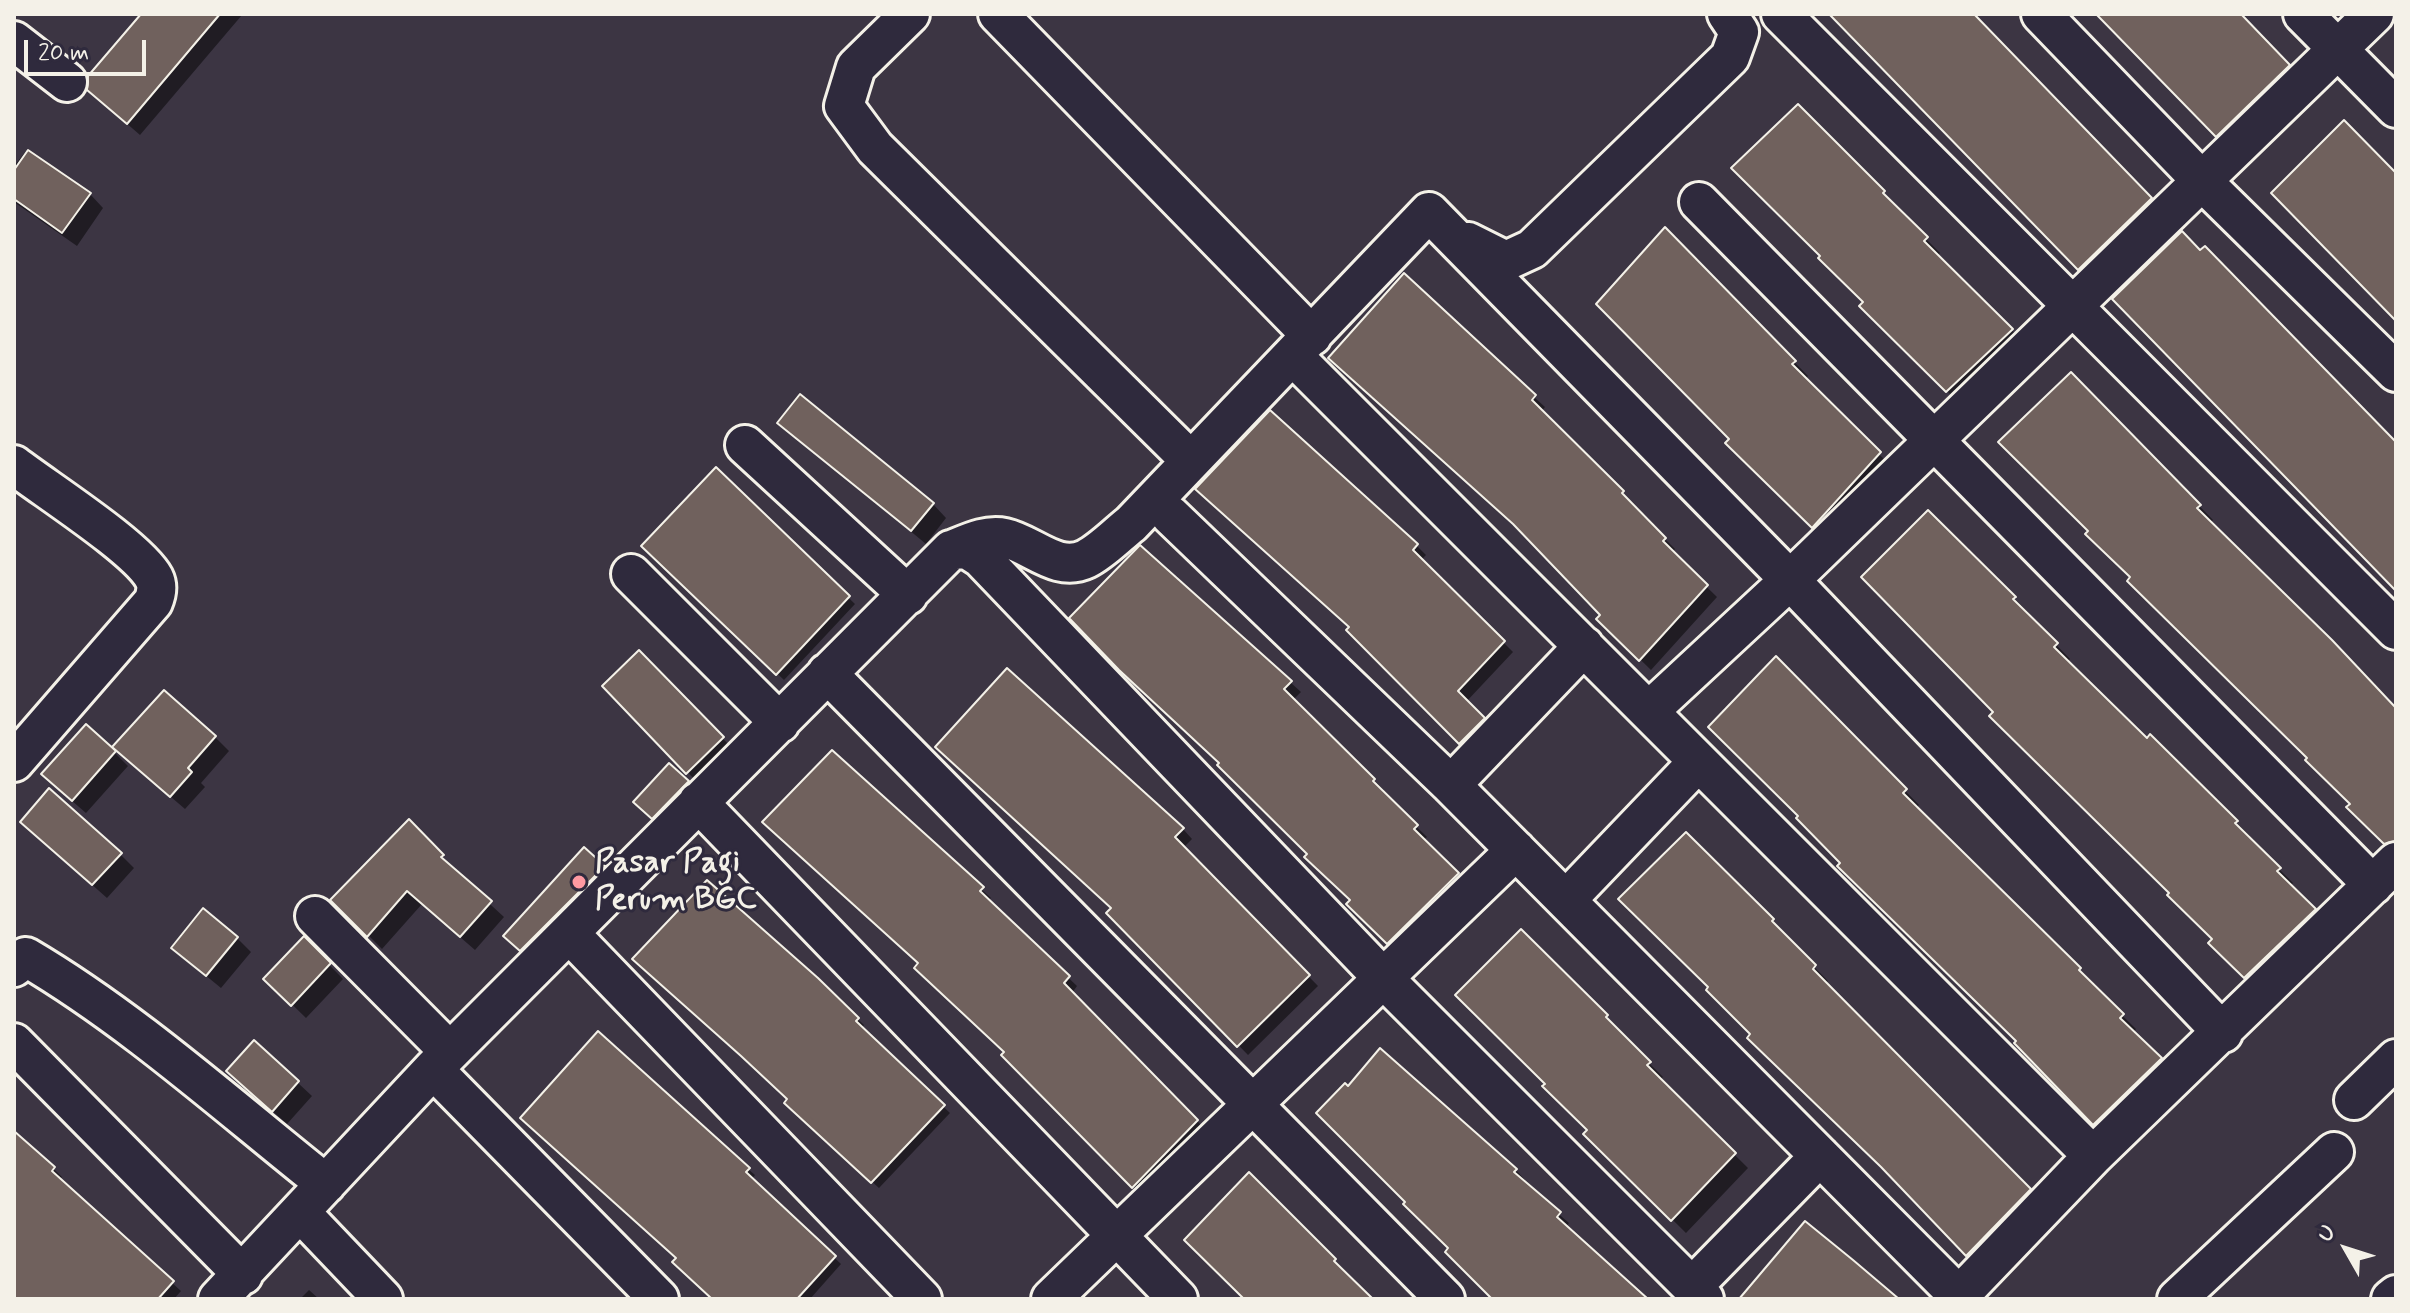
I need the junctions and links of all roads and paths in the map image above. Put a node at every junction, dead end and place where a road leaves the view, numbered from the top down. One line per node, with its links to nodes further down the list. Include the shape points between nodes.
1 (910, 14): 20 (street, via 856,67 844,106 875,148)
2 (998, 14): 16 (street)
3 (1727, 14): 14 (street, via 1739,32 1730,57 1532,249 1506,261)
4 (1781, 14): 15 (street)
5 (2041, 14): 12 (street)
6 (2303, 14): 9 (street)
7 (2374, 14): 9 (street)
8 (14, 41): 10 (street)
9 (2337, 50): 11 (street); 12 (street)
10 (67, 82)
11 (2396, 108)
12 (2202, 181): 15 (street); 17 (street)
13 (1699, 202): 18 (street)
14 (1455, 235): 16 (street, via 1429,212); 25 (street)
15 (2072, 306): 18 (street); 27 (street)
16 (1309, 352): 20 (street); 28 (street)
17 (2396, 372)
18 (1935, 439): 25 (street); 37 (street)
19 (745, 445): 26 (street)
20 (1191, 461): 23 (street, via 1131,524 1086,559 1050,559 1003,537 983,537)
21 (14, 465): 32 (street, via 131,553 155,579 157,592)
22 (1170, 515): 34 (street)
23 (951, 550): 26 (street); 42 (street, via 967,549 981,558)
24 (631, 574): 31 (street)
25 (1790, 580): 30 (street); 43 (street)
26 (908, 595): 29 (street)
27 (2396, 630)
28 (1584, 646): 30 (street); 34 (street)
29 (827, 673): 31 (street); 48 (street)
30 (1650, 710): 33 (street)
31 (780, 723): 35 (street)
32 (14, 762)
33 (1698, 762): 38 (street); 51 (street)
34 (1451, 785): 36 (street)
35 (698, 802): 40 (street); 54 (street)
36 (1516, 850): 38 (street); 42 (street)
37 (2384, 873): 43 (street)
38 (1566, 900): 50 (street)
39 (315, 916): 46 (street)
40 (569, 933): 46 (street); 61 (street)
41 (18, 957): 52 (street, via 138,1036)
42 (1383, 978): 48 (street); 56 (street)
43 (2223, 1033): 51 (street)
44 (14, 1043): 55 (street)
45 (2396, 1059): 47 (street)
46 (441, 1060): 52 (street); 60 (street)
47 (2354, 1100)
48 (1253, 1105): 54 (street); 64 (street)
49 (2334, 1152): 65 (street)
50 (1820, 1156): 56 (street); 58 (street)
51 (2093, 1156): 58 (street)
52 (326, 1184): 53 (street)
53 (300, 1212): 55 (street); 59 (street)
54 (1117, 1235): 62 (street); 63 (street)
55 (230, 1287)
56 (1698, 1293)
57 (2396, 1295): 66 (street)
58 (1958, 1297)
59 (383, 1299)
60 (659, 1299)
61 (922, 1299)
62 (1051, 1299)
63 (1178, 1299)
64 (1445, 1299)
65 (2177, 1299)
66 (2391, 1299)

